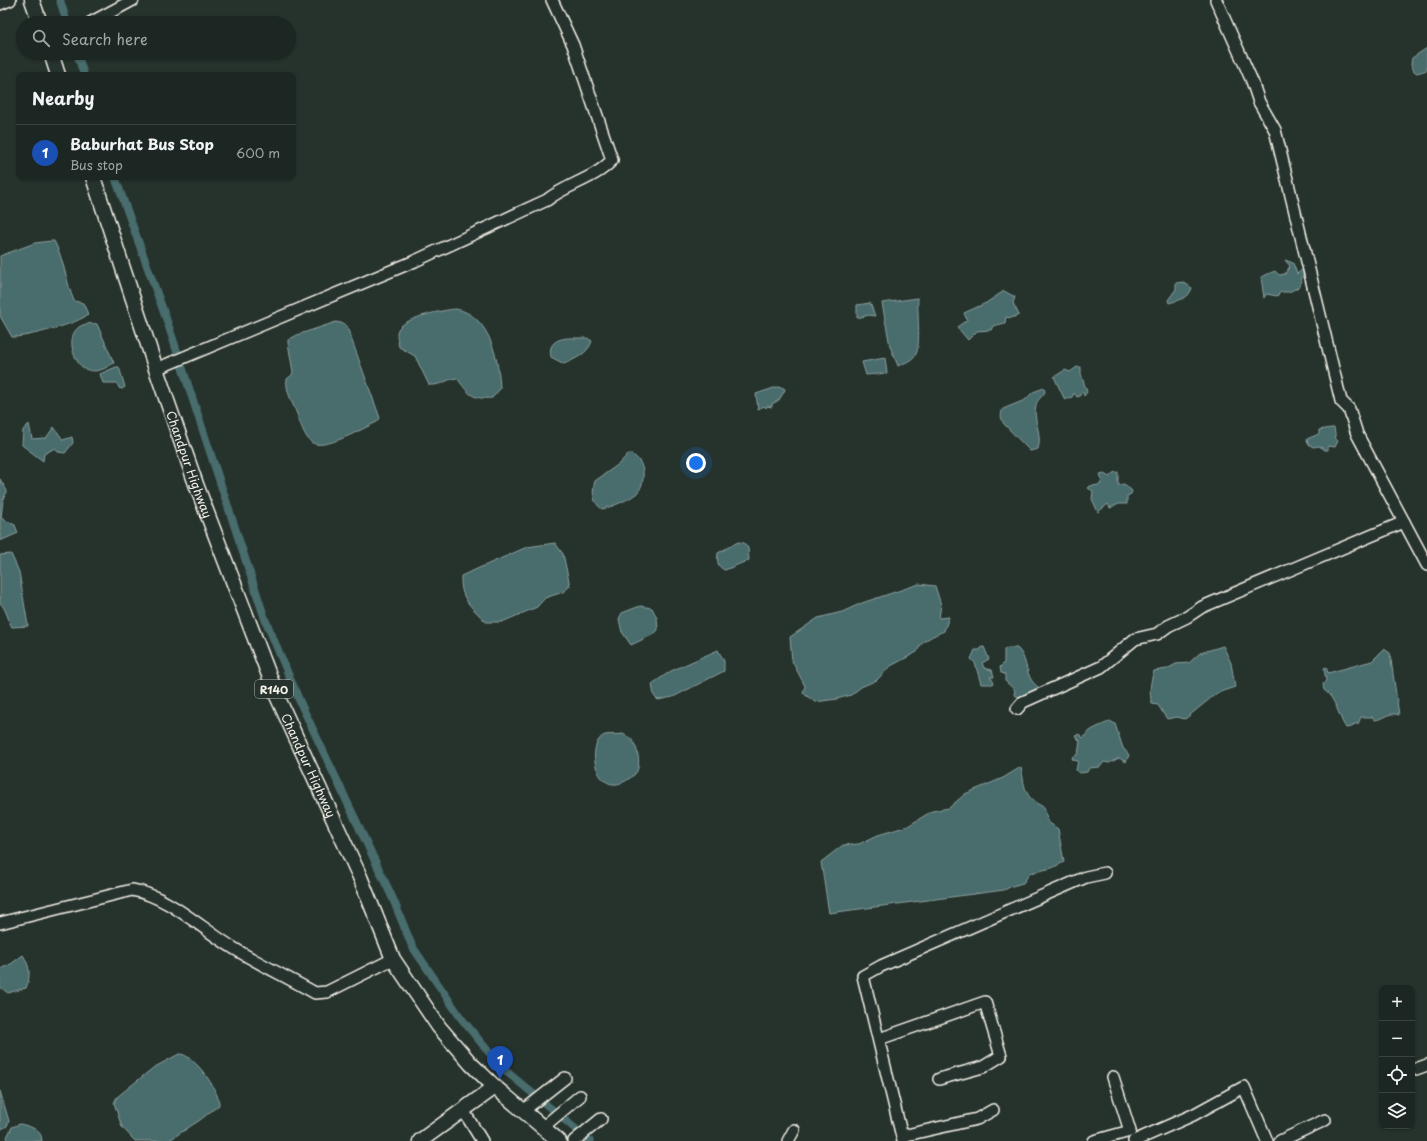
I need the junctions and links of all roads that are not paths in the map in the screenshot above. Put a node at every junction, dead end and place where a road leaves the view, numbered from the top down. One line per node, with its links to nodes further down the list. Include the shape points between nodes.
1 (10, 0): 6 (street)
2 (32, 0): 7 (main road)
3 (133, 0): 8 (street)
4 (552, 0): 12 (street, via 573,45 612,160 604,169 558,191 547,200 415,261)
5 (1216, 0): 13 (street, via 1259,102 1275,130 1341,400 1349,409 1357,434)
6 (0, 4)
7 (38, 16)
8 (103, 16)
9 (53, 60): 10 (main road)
10 (57, 72)
11 (94, 180): 12 (main road, Chandpur Highway / R140)
12 (161, 367): 18 (main road, Chandpur Highway / R140, via 200,494 277,696 360,877)
13 (1404, 522): 14 (street); 15 (street, via 1202,607 1157,634 1135,639 1101,667 1023,702)
14 (1427, 564)
15 (1018, 709)
16 (1105, 873): 19 (street, via 1086,877 863,976)
17 (0, 924): 18 (street, via 132,890 160,900 235,949 315,993 327,992)
18 (393, 959): 25 (main road, Chandpur Highway / R140, via 439,1027)
19 (879, 1039): 24 (street, via 985,1002 1001,1056 983,1067); 36 (street)
20 (1427, 1065): 21 (street)
21 (1416, 1069)
22 (1113, 1077): 35 (street, via 1130,1131)
23 (565, 1078): 27 (street)
24 (939, 1079)
25 (495, 1088): 27 (main road, Chandpur Highway / R140); 28 (main road)
26 (580, 1096): 32 (street)
27 (528, 1106): 32 (main road, Chandpur Highway / R140)
28 (463, 1110): 37 (main road); 38 (street)
29 (993, 1110): 36 (street, via 977,1119)
30 (601, 1119): 34 (street)
31 (1325, 1120): 44 (street)
32 (543, 1128): 39 (main road, Chandpur Highway / R140)
33 (794, 1130): 40 (street)
34 (580, 1137)
35 (1124, 1137): 41 (street)
36 (902, 1138)
37 (420, 1141)
38 (482, 1141)
39 (559, 1141)
40 (788, 1141)
41 (1094, 1141)
42 (1134, 1141): 43 (street, via 1193,1116 1244,1087)
43 (1267, 1141)
44 (1280, 1141)

